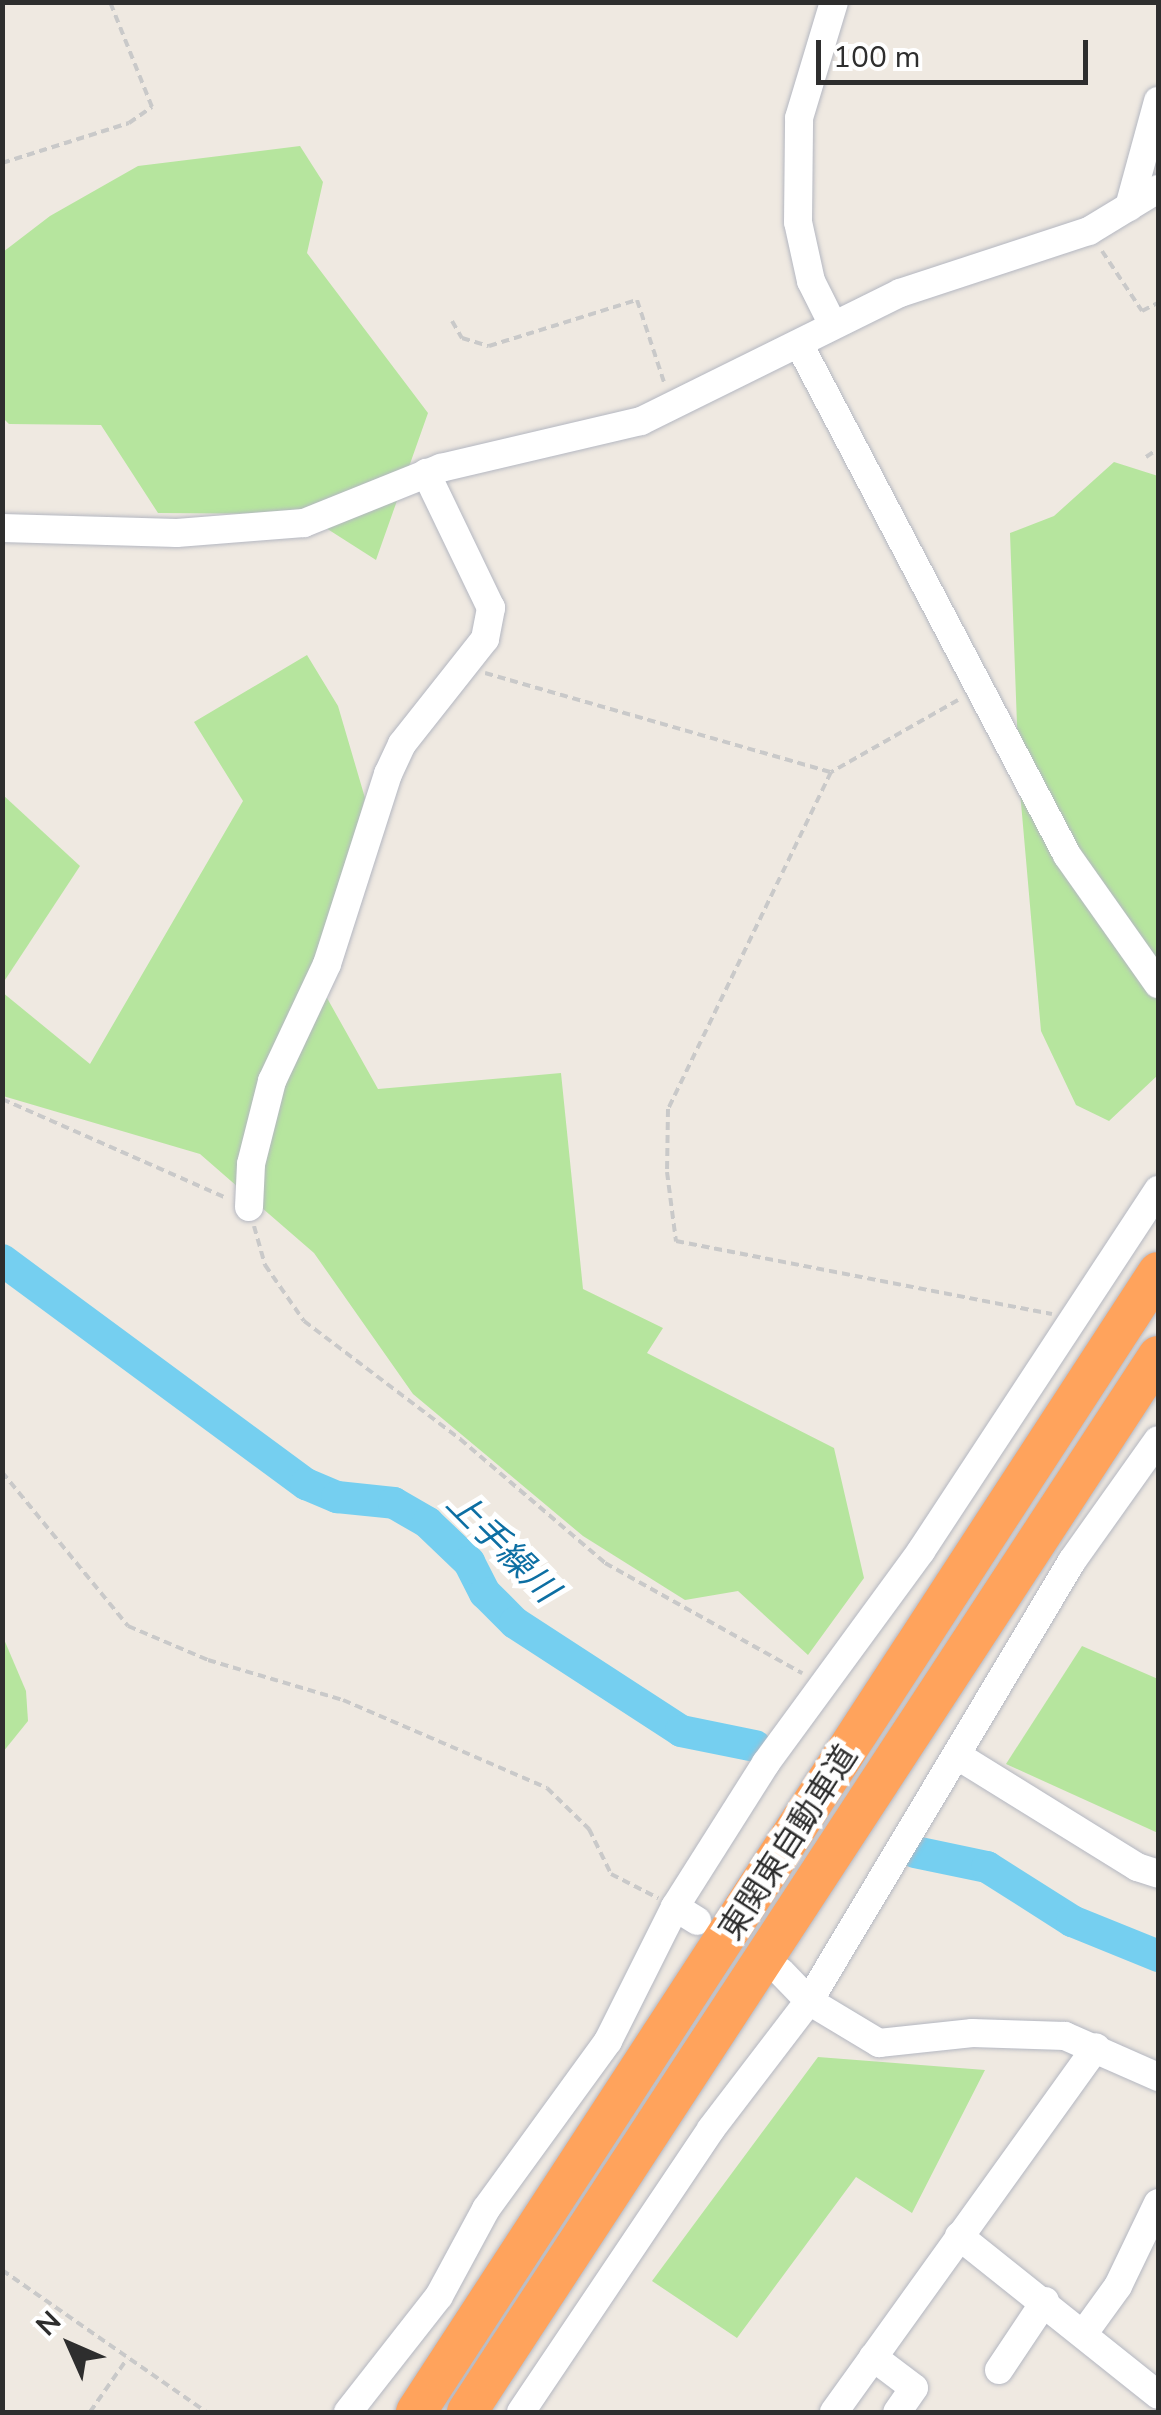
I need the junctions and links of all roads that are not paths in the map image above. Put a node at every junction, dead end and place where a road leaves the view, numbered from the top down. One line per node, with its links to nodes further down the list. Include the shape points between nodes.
1 (834, 2): 5 (street, via 799,118 798,222 811,281)
2 (1158, 102): 4 (street)
3 (1158, 189): 4 (street)
4 (1129, 207): 5 (street, via 1089,230 900,293)
5 (833, 325): 6 (street)
6 (799, 344): 7 (street, via 672,408); 9 (street, via 1067,856)
7 (426, 473): 8 (street, via 304,522 177,533); 11 (street, via 491,608 485,639 402,744 388,774 327,964 272,1081 250,1164)
8 (2, 528)
9 (1158, 984)
10 (1158, 1190): 28 (street, via 921,1551 819,1683 608,2041 486,2209 440,2296)
11 (249, 1207)
12 (1158, 1272): 29 (highway, 東関東自動車道)
13 (1158, 1356): 30 (highway, 東関東自動車道)
14 (1158, 1440): 15 (street, via 1072,1562)
15 (958, 1756): 16 (street, via 1136,1867); 18 (street)
16 (1158, 1874)
17 (782, 1972): 18 (street)
18 (808, 2001): 19 (street, via 879,2044 1024,2032); 31 (street, via 711,2129)
19 (1096, 2047): 20 (street); 22 (street)
20 (1158, 2077)
21 (1158, 2204): 24 (street, via 1118,2286)
22 (959, 2236): 23 (street); 25 (street)
23 (1045, 2302): 24 (street); 26 (street)
24 (1084, 2333): 27 (street)
25 (873, 2358): 32 (street); 33 (street, via 914,2388)
26 (999, 2370)
27 (1158, 2393)
28 (348, 2412)
29 (416, 2412)
30 (467, 2412)
31 (521, 2412)
32 (834, 2412)
33 (897, 2412)

